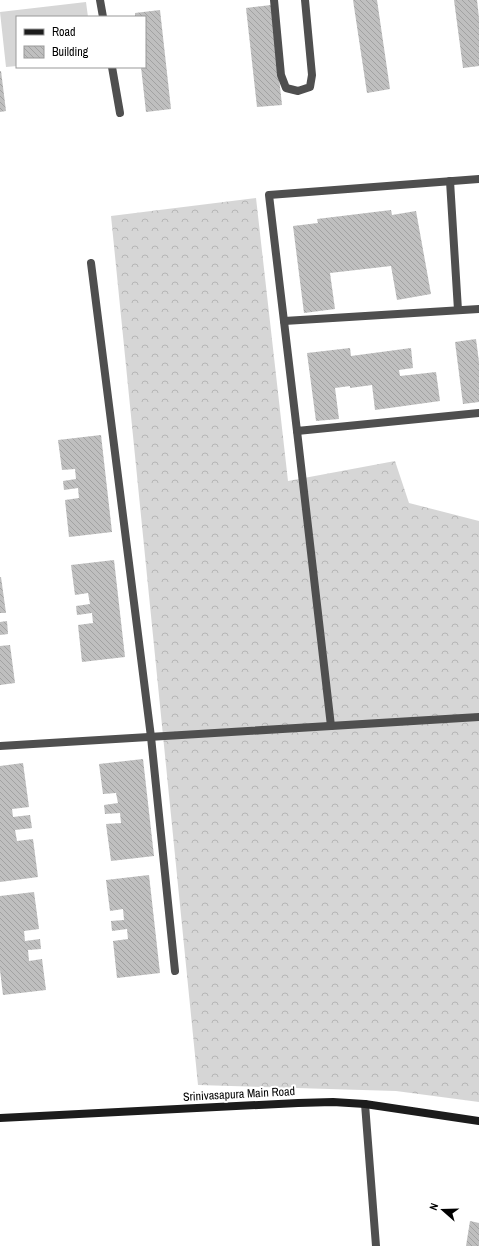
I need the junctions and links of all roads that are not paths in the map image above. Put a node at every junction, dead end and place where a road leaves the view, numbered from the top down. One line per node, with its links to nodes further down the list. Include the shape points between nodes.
1 (100, 0): 4 (street)
2 (274, 0): 3 (street, via 281,75 286,88 298,91 310,87 312,76)
3 (305, 0)
4 (103, 16)
5 (112, 68): 6 (street)
6 (120, 113)
7 (479, 179): 8 (street)
8 (450, 181): 11 (street); 12 (street, via 269,195)
9 (90, 263): 17 (street)
10 (479, 309): 11 (street)
11 (458, 310): 12 (street)
12 (284, 321): 14 (street)
13 (479, 413): 14 (street)
14 (297, 431): 16 (street)
15 (479, 717): 16 (street)
16 (331, 726): 17 (street)
17 (151, 737): 18 (street); 19 (street)
18 (0, 746)
19 (175, 971)
20 (365, 1104): 21 (street, Srinivasapura Main Road, via 298,1103); 22 (street, Srinivasapura Main Road); 23 (street)
21 (0, 1118)
22 (479, 1121)
23 (376, 1246)

